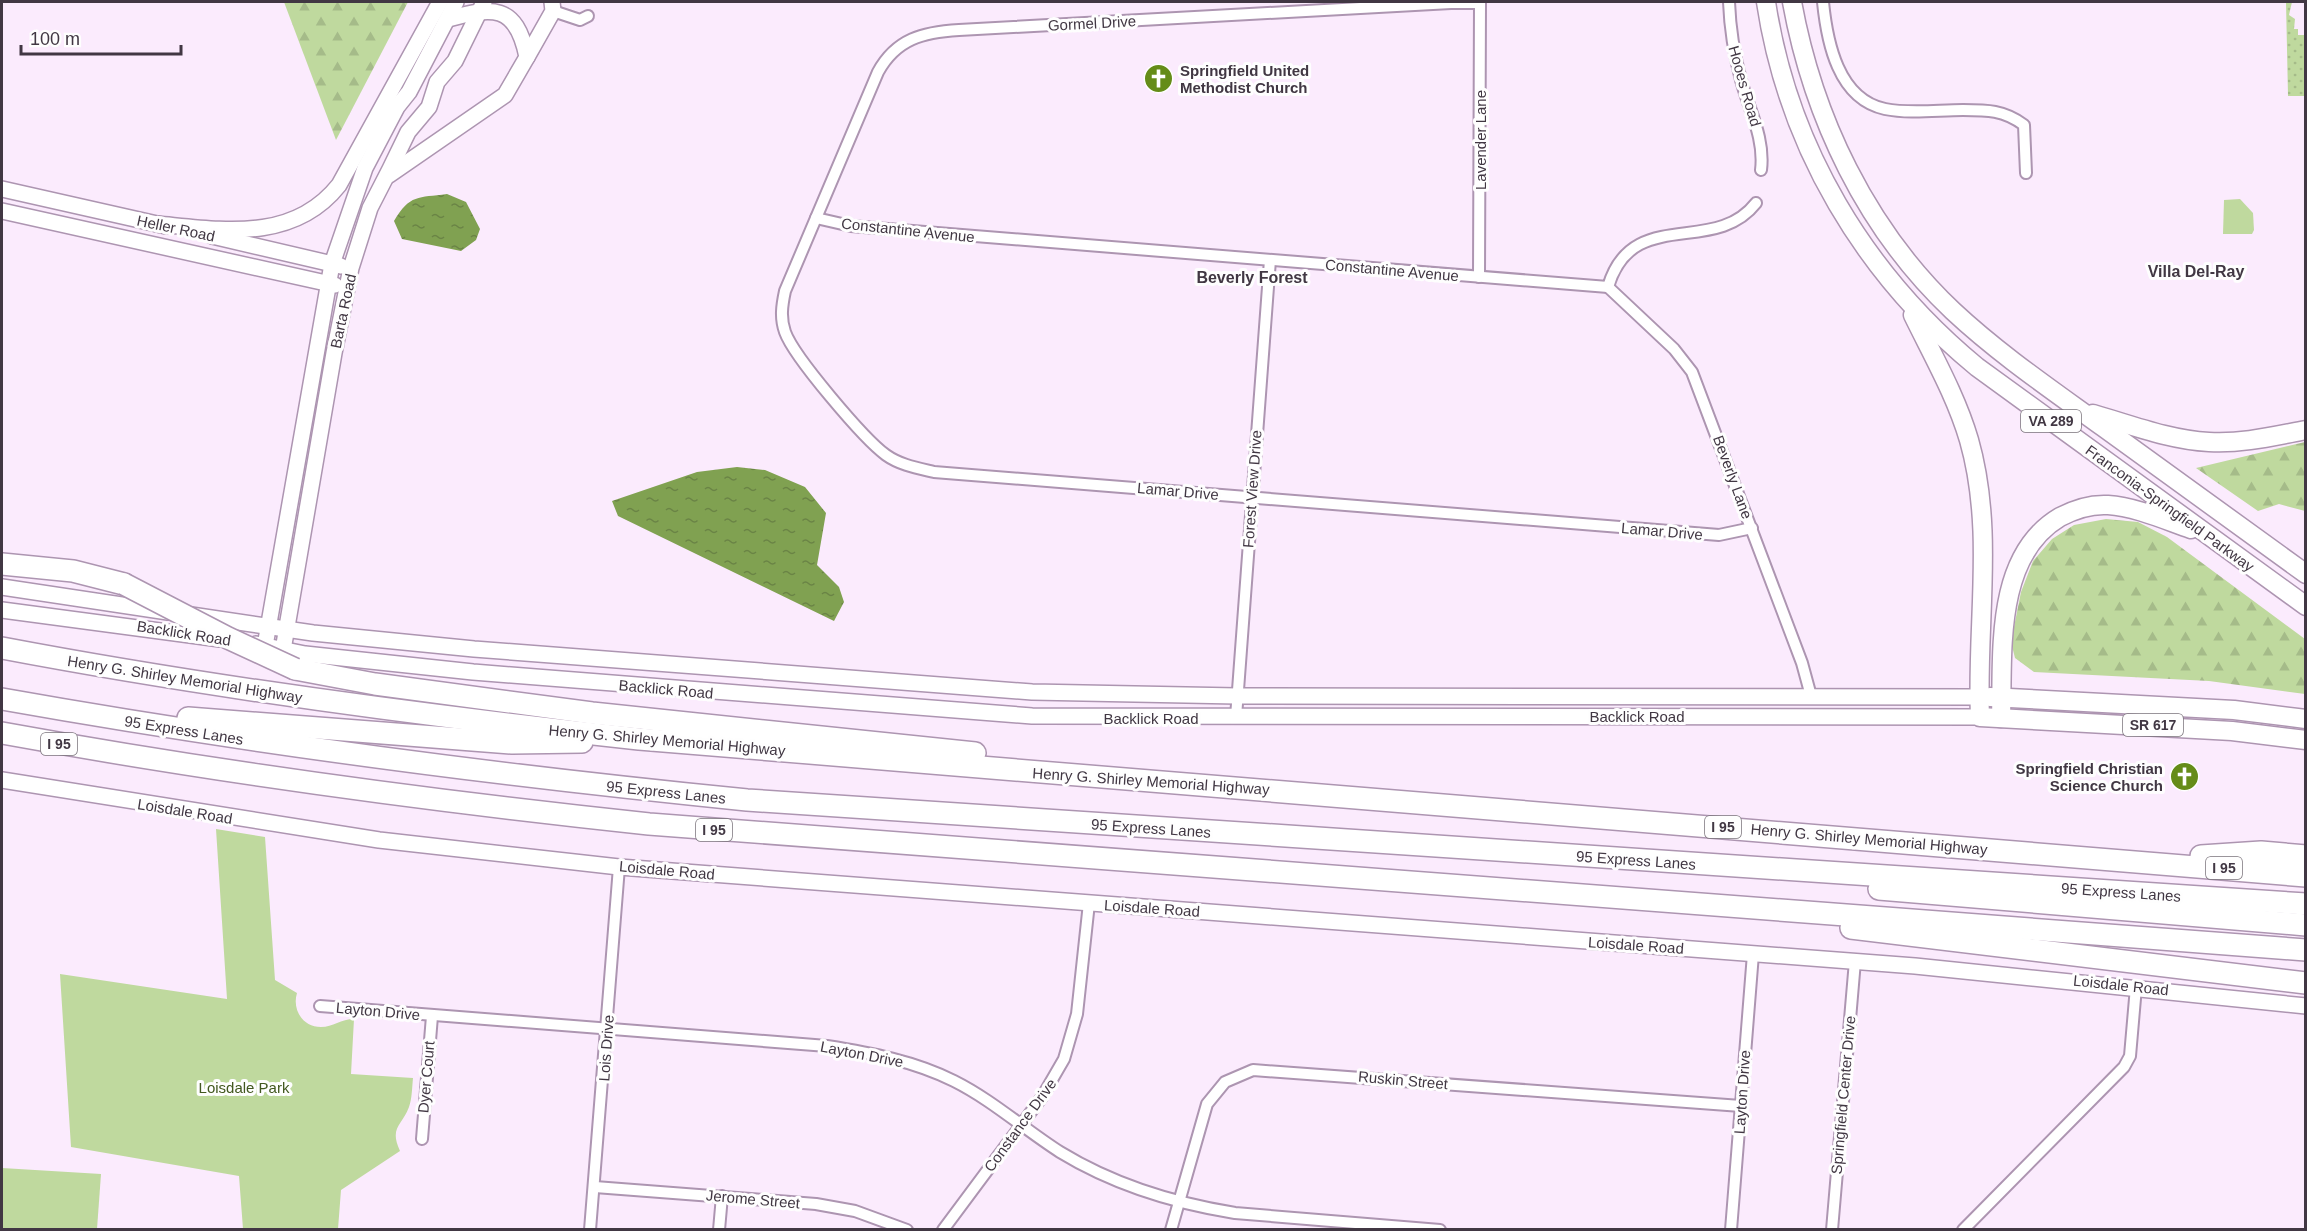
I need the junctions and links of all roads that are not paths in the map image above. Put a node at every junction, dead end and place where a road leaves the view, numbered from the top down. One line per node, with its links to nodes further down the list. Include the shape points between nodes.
1 (440, 2): 13 (main road)
2 (456, 2): 11 (main road, Barta Road)
3 (1729, 2): 14 (street, Hooes Road, via 1738,69 1763,147)
4 (1766, 2): 30 (main road, Franconia-Springfield Parkway / VA 289, via 1787,94 1817,166 1856,236)
5 (1792, 2): 31 (main road, Franconia-Springfield Parkway / VA 289, via 1808,70 1831,135 1888,236 1960,317)
6 (1823, 2): 15 (street, via 1839,71 1864,100 1892,110 2001,112 2024,125)
7 (1480, 3): 21 (street, Gormel Drive, via 920,35 898,46 884,61); 26 (street, Lavender Lane)
8 (554, 5): 10 (street, via 580,20); 12 (main road)
9 (482, 6): 11 (main road); 12 (main road, via 512,18 521,33); 16 (main road, Barta Road, via 454,61 437,82 429,107 408,132)
10 (588, 16)
11 (448, 19): 17 (main road, Barta Road, via 384,131)
12 (527, 57): 16 (main road, via 505,95)
13 (363, 141): 17 (main road); 22 (main road, via 332,194 294,220 276,227 241,231)
14 (1761, 170)
15 (2026, 173)
16 (385, 179): 25 (main road, Barta Road, via 370,208)
17 (358, 188): 24 (main road, Barta Road)
18 (2, 189): 22 (main road, Heller Road)
19 (1756, 202): 28 (street, via 1743,218 1723,227 1669,234 1633,248 1614,267)
20 (2, 211): 27 (main road, Heller Road)
21 (816, 218): 23 (street, Constantine Avenue, via 851,226); 33 (street, Lamar Drive, via 785,291 781,310 784,328 793,346 857,427 886,455 906,466 934,472)
22 (157, 224): 24 (main road, Heller Road)
23 (1270, 260): 26 (street, Constantine Avenue); 33 (street, Forest View Drive)
24 (332, 264): 25 (main road, Heller Road); 27 (main road, Barta Road)
25 (351, 268): 29 (main road, Barta Road)
26 (1479, 277): 28 (street, Constantine Avenue)
27 (328, 283): 29 (main road, Heller Road); 41 (main road, Barta Road)
28 (1608, 287): 34 (street, Beverly Lane, via 1674,349 1692,372)
29 (346, 288): 42 (main road, Barta Road)
30 (1904, 298): 35 (main road, Franconia-Springfield Parkway / VA 289, via 1977,367); 48 (main road, via 1957,407 1976,473 1983,551)
31 (2081, 411): 32 (main road, via 2176,437 2210,442); 37 (main road, Franconia-Springfield Parkway / VA 289)
32 (2306, 430)
33 (1251, 497): 34 (street, Lamar Drive, via 1719,535); 46 (street, Forest View Drive)
34 (1752, 528): 47 (street, Beverly Lane)
35 (2207, 534): 39 (main road, Franconia-Springfield Parkway / VA 289); 49 (main road, via 2107,505 2075,510 2051,523 2026,551 2012,586 2006,616)
36 (2, 564): 61 (highway, bridge, via 73,571 124,584 295,669 375,684 592,713 1109,765)
37 (2306, 574)
38 (2, 587): 41 (main road, Backlick Road / SR 617)
39 (2306, 606)
40 (2, 610): 43 (main road, Backlick Road / SR 617)
41 (269, 625): 42 (main road, Backlick Road / SR 617); 43 (main road, Barta Road)
42 (287, 628): 45 (main road, Barta Road); 46 (main road, Backlick Road / SR 617, via 485,650 965,689)
43 (265, 646): 45 (main road, Backlick Road / SR 617)
44 (2, 648): 58 (highway, Henry G. Shirley Memorial Highway / I 95, via 283,695)
45 (283, 650): 52 (main road, Backlick Road / SR 617, via 473,672 964,712 1102,718)
46 (1237, 696): 47 (main road, Backlick Road / SR 617); 52 (street, Forest View Drive)
47 (1811, 696): 48 (main road, Backlick Road / SR 617)
48 (1979, 696): 49 (main road, Backlick Road / SR 617); 53 (main road)
49 (2001, 697): 51 (main road, Backlick Road / SR 617); 54 (main road)
50 (2, 698): 58 (highway, via 217,721 512,743); 64 (highway, 95 Express Lanes, via 259,743 524,778 747,800)
51 (2234, 710): 55 (main road, Backlick Road / SR 617); 56 (main road)
52 (1236, 717): 53 (main road, Backlick Road / SR 617)
53 (1980, 717): 54 (main road, Backlick Road / SR 617)
54 (2001, 718): 56 (main road, Backlick Road / SR 617)
55 (2306, 719)
56 (2232, 731): 59 (main road, Backlick Road / SR 617)
57 (2, 734): 69 (highway, I 95, via 276,779 649,824)
58 (639, 739): 61 (highway, Henry G. Shirley Memorial Highway / I 95)
59 (2306, 740)
60 (2, 780): 65 (main road, Loisdale Road, via 379,840)
61 (1234, 788): 63 (highway, Henry G. Shirley Memorial Highway / I 95)
62 (2306, 856): 63 (highway, via 2246,853)
63 (2142, 861): 66 (highway, Henry G. Shirley Memorial Highway / I 95)
64 (1721, 866): 68 (highway, 95 Express Lanes); 70 (highway, via 1796,881)
65 (619, 867): 67 (main road, Loisdale Road); 79 (street, Lois Drive)
66 (2306, 876)
67 (1089, 903): 72 (main road, Loisdale Road); 81 (street, Constance Drive, via 1081,992 1072,1036 1052,1082)
68 (2306, 904)
69 (1768, 910): 71 (highway, I 95); 74 (highway, via 1881,933)
70 (2306, 925)
71 (2306, 950)
72 (1753, 954): 73 (main road, Loisdale Road); 80 (street, Layton Drive)
73 (1855, 961): 75 (main road, Loisdale Road); 94 (street, Springfield Center Drive)
74 (2306, 983)
75 (2136, 987): 77 (main road, Loisdale Road); 95 (street, via 2130,1056 2124,1067)
76 (320, 1006): 78 (street, Layton Drive)
77 (2306, 1006)
78 (432, 1016): 79 (street, Layton Drive); 82 (street, Dyer Court)
79 (607, 1029): 81 (street, Layton Drive, via 827,1046 880,1054 954,1081); 83 (street, Lois Drive)
80 (1741, 1106): 85 (street, Ruskin Street, via 1253,1070 1225,1082 1206,1104); 93 (street, Layton Drive)
81 (1021, 1125): 85 (street, Layton Drive, via 1102,1175); 90 (street, Constance Drive)
82 (422, 1139)
83 (595, 1187): 84 (street, Jerome Street); 87 (street, Lois Drive)
84 (722, 1196): 88 (street); 89 (street, Jerome Street, via 855,1211)
85 (1179, 1202): 86 (street, Layton Drive, via 1235,1213); 91 (street, Ruskin Street)
86 (1373, 1227): 92 (street, Layton Drive)
87 (590, 1230)
88 (719, 1230)
89 (907, 1230)
90 (943, 1230)
91 (1171, 1230)
92 (1440, 1230)
93 (1731, 1230)
94 (1832, 1230)
95 (1963, 1230)

